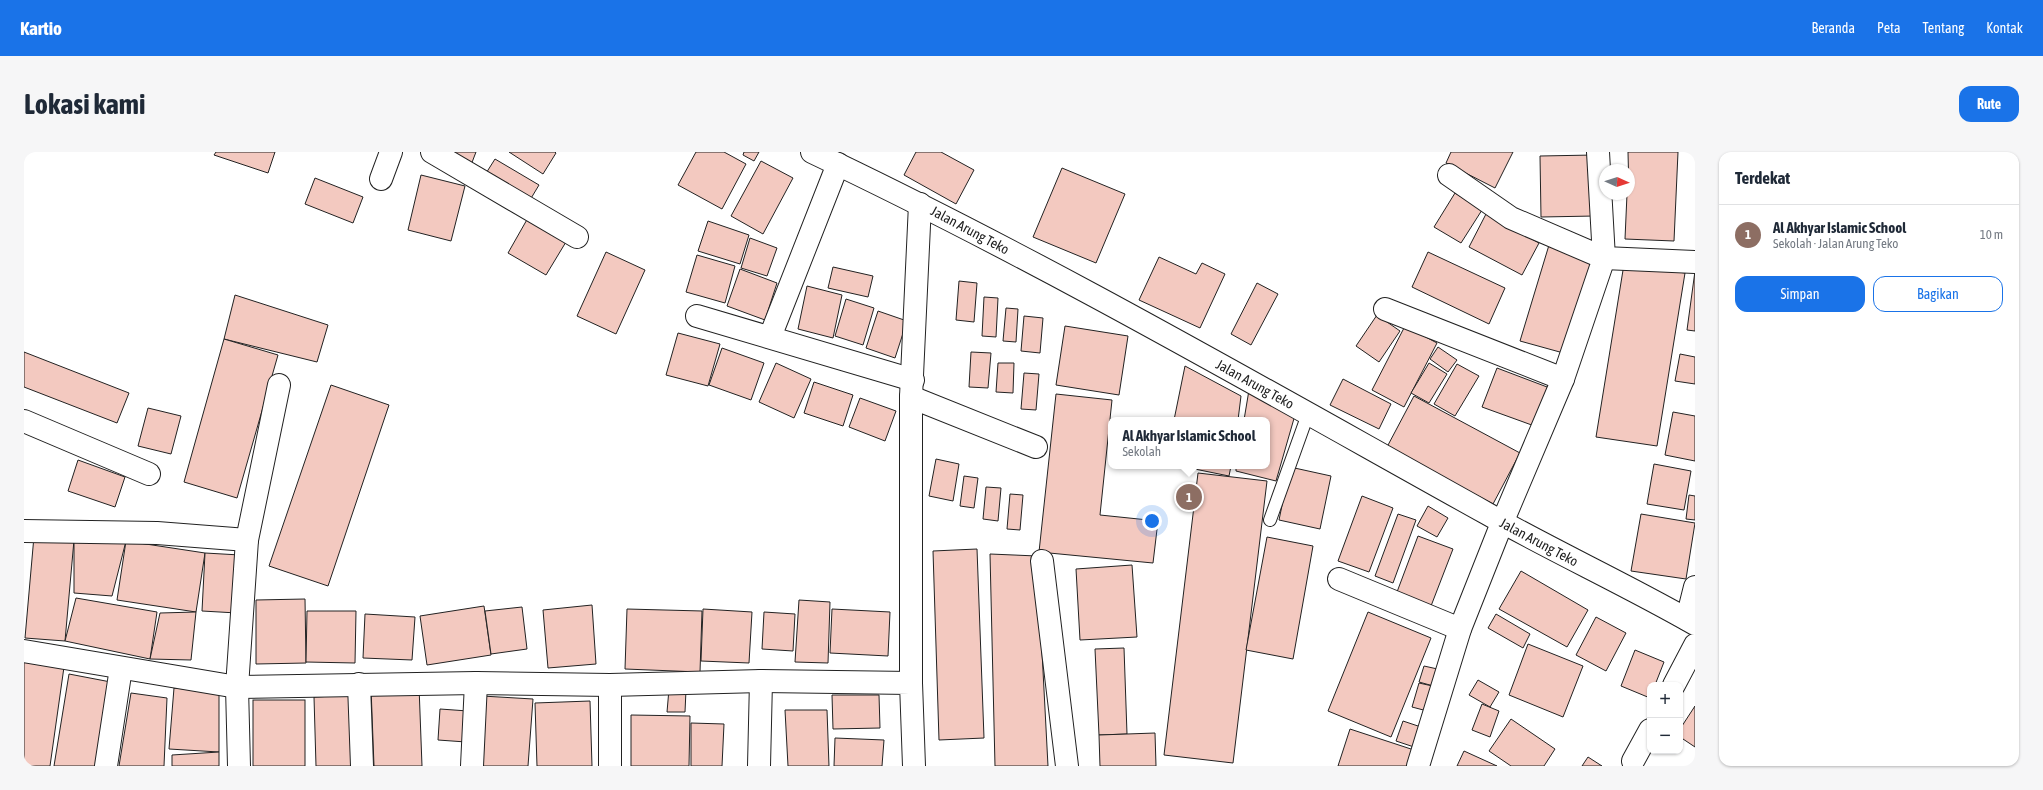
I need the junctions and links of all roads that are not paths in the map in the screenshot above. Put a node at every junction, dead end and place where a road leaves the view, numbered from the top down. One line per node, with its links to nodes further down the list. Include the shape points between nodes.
1 (391, 152): 7 (street)
2 (432, 152): 9 (street)
3 (812, 152): 5 (street, Jalan Arung Teko)
4 (1598, 152): 10 (street)
5 (838, 164): 8 (street, Jalan Arung Teko); 14 (street)
6 (1449, 175): 10 (street, via 1511,218)
7 (381, 179)
8 (920, 204): 17 (street); 18 (street, Jalan Arung Teko, via 1186,345)
9 (577, 237)
10 (1604, 258): 11 (street); 15 (street)
11 (1695, 262)
12 (1385, 309): 15 (street)
13 (698, 316): 14 (street)
14 (770, 337): 17 (street)
15 (1563, 379): 23 (street)
16 (279, 385): 25 (street)
17 (912, 388): 20 (street); 37 (street)
18 (1308, 414): 22 (lane); 23 (street, Jalan Arung Teko)
19 (24, 420): 21 (street)
20 (1036, 447)
21 (149, 474)
22 (1270, 520)
23 (1502, 523): 29 (street, Jalan Arung Teko); 30 (street)
24 (24, 531): 25 (street, via 157,533)
25 (247, 540): 40 (street)
26 (1042, 561): 50 (street)
27 (1339, 579): 30 (street)
28 (1695, 587): 29 (street)
29 (1691, 621)
30 (1460, 629): 51 (street)
31 (1695, 645): 35 (street)
32 (24, 651): 33 (street)
33 (121, 668): 40 (street); 43 (street)
34 (761, 681): 37 (street); 39 (street); 48 (street)
35 (1676, 682)
36 (476, 683): 38 (street); 39 (street); 46 (street)
37 (911, 683): 49 (street)
38 (359, 684): 40 (street); 45 (street)
39 (610, 685): 47 (street)
40 (237, 687): 44 (street)
41 (1647, 736): 42 (street)
42 (1634, 761)
43 (106, 766)
44 (239, 766)
45 (362, 766)
46 (472, 766)
47 (610, 766)
48 (759, 766)
49 (914, 766)
50 (1068, 766)
51 (1418, 766)

